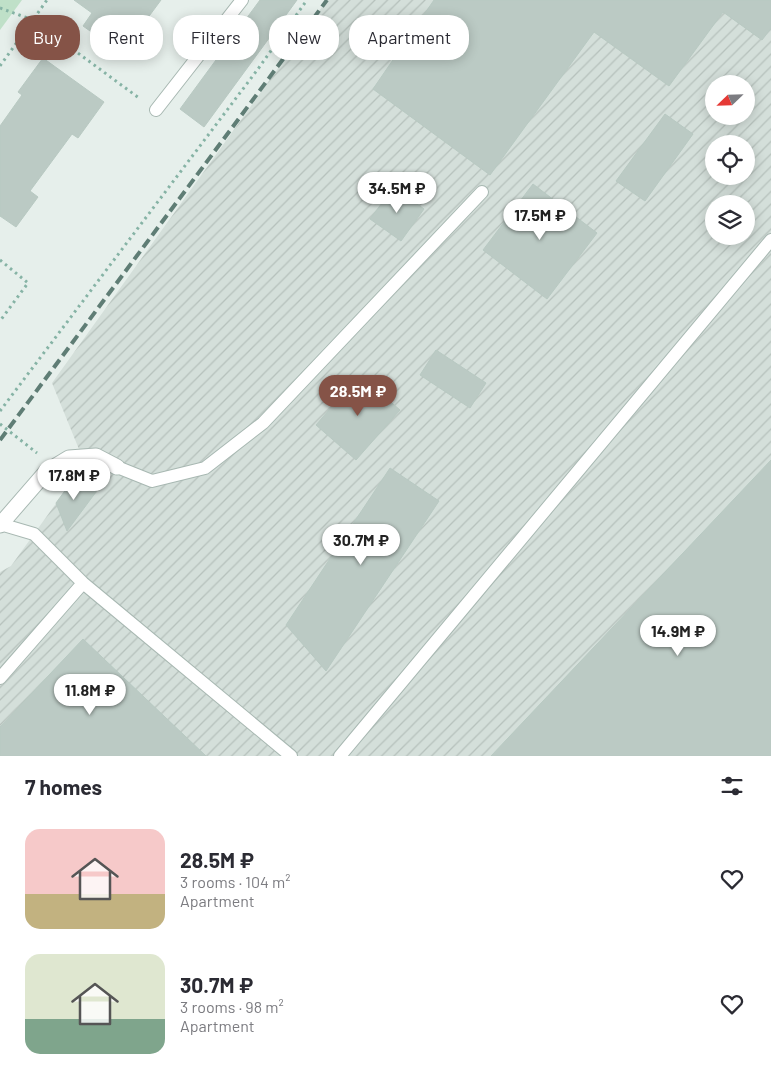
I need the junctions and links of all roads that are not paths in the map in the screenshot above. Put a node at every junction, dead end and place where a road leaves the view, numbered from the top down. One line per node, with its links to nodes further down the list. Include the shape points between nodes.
1 (242, 0): 2 (lane)
2 (156, 110)
3 (482, 192): 5 (lane, via 263,423 205,468 152,481)
4 (771, 240): 10 (lane)
5 (117, 467): 6 (street, via 96,456 70,458 46,472)
6 (0, 524): 7 (lane, via 34,534)
7 (83, 583): 8 (lane); 9 (lane)
8 (0, 678)
9 (291, 756)
10 (340, 756)

